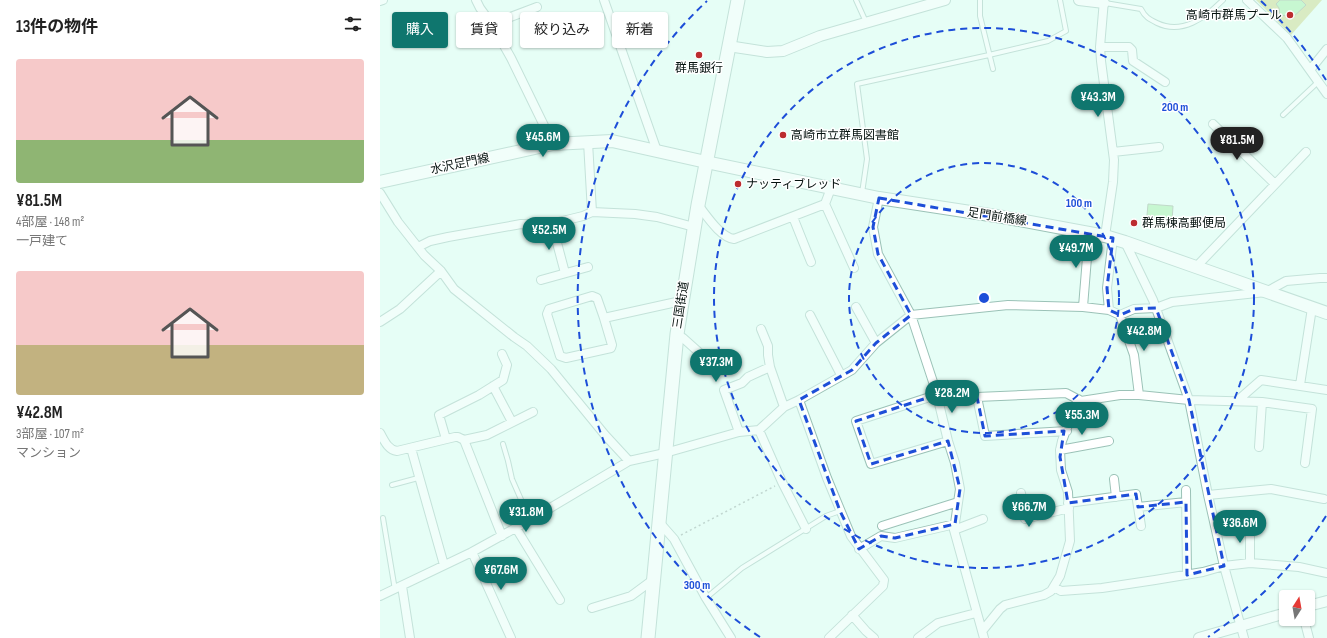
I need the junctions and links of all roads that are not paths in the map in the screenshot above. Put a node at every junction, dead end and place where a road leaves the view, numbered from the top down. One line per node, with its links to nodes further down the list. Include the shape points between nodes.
1 (476, 0): 14 (street)
2 (604, 0): 32 (street)
3 (738, 0): 17 (main road, 三国街道)
4 (856, 0): 16 (lane)
5 (945, 0): 11 (street)
6 (980, 0): 21 (lane, via 980,16)
7 (1060, 0): 21 (lane, via 1066,31 1048,41)
8 (1079, 0): 12 (street)
9 (1223, 0): 12 (lane, via 1206,15 1185,26 1161,24 1145,16 1141,9)
10 (1247, 0): 23 (street, via 1283,33)
11 (927, 2): 16 (street)
12 (1104, 2): 18 (street)
13 (537, 7): 15 (street)
14 (483, 12)
15 (512, 16)
16 (866, 22): 17 (street, via 783,51 767,52)
17 (728, 46): 35 (main road, 三国街道)
18 (1100, 47): 24 (street, via 1129,47 1132,50 1133,61); 33 (street)
19 (505, 48): 30 (street)
20 (1327, 49): 23 (street)
21 (989, 55): 22 (lane); 39 (lane, via 857,84 867,159)
22 (993, 69)
23 (1310, 70): 25 (street)
24 (1165, 82)
25 (1318, 82): 26 (street); 27 (lane)
26 (1327, 94)
27 (1283, 115)
28 (1213, 124): 37 (street)
29 (588, 142): 30 (main road, 水沢足門線); 32 (main road, 水沢足門線, via 612,141); 43 (street)
30 (553, 144): 36 (main road, 水沢足門線)
31 (1159, 147): 33 (street)
32 (657, 151): 35 (main road, 水沢足門線)
33 (1112, 152): 48 (street, via 1114,160)
34 (1306, 152): 37 (street)
35 (706, 162): 38 (main road, 足門前橋線); 41 (main road, 三国街道)
36 (380, 184): 50 (street, via 398,222)
37 (1275, 184): 53 (street)
38 (831, 188): 39 (main road, 足門前橋線); 42 (street)
39 (862, 194): 40 (main road, 足門前橋線)
40 (879, 198): 47 (main road, 足門前橋線); 68 (street, via 873,227 878,254)
41 (698, 204): 44 (street, via 721,232 734,239); 46 (main road, 三国街道)
42 (824, 204): 44 (street); 54 (street)
43 (592, 212): 45 (street); 46 (street, via 657,217)
44 (792, 217): 51 (street)
45 (552, 224): 50 (street, via 521,224 430,241); 56 (street)
46 (694, 227): 60 (main road, 三国街道)
47 (1089, 233): 48 (main road, 足門前橋線); 62 (street)
48 (1109, 237): 49 (main road, 足門前橋線); 65 (street)
49 (1125, 242): 53 (main road, 足門前橋線); 63 (street)
50 (418, 247): 55 (street)
51 (811, 262)
52 (588, 267): 56 (street)
53 (1196, 267): 59 (main road, 足門前橋線)
54 (854, 268)
55 (440, 271): 71 (street, via 400,309); 106 (street, via 454,289 527,346 551,369)
56 (564, 273): 58 (street)
57 (1327, 278): 59 (street, via 1286,281)
58 (541, 280)
59 (1266, 292): 63 (street, via 1172,302); 64 (main road, 足門前橋線)
60 (682, 301): 70 (street); 73 (main road, 三国街道)
61 (856, 307): 74 (street)
62 (1083, 307): 65 (street); 68 (street, via 1008,305)
63 (1156, 308): 69 (street, via 1134,309); 87 (street)
64 (1312, 308): 66 (main road, 足門前橋線); 79 (street)
65 (1109, 310): 69 (street)
66 (1327, 313)
67 (810, 315): 78 (street)
68 (911, 315): 74 (street); 84 (street)
69 (1120, 315): 82 (street, via 1134,355)
70 (604, 318): 70 (street, via 612,348 566,358 560,356 547,314 549,309 592,296 597,298)
71 (380, 322)
72 (761, 329): 77 (street, via 768,346)
73 (676, 334): 76 (street); 105 (main road, 三国街道)
74 (876, 343): 78 (street, via 852,370)
75 (502, 354): 80 (street, via 507,365 503,380)
76 (702, 355)
77 (770, 367): 90 (street); 95 (street, via 724,390)
78 (841, 375): 86 (street)
79 (1300, 385): 81 (street); 88 (street, via 1261,380)
80 (493, 386): 92 (street); 97 (street, via 439,414)
81 (1327, 390)
82 (1139, 395): 85 (street, via 1081,401); 87 (street)
83 (977, 397): 84 (street); 85 (street, via 1066,393); 94 (street, via 985,436)
84 (937, 398): 99 (street); 99 (street, via 856,421 871,464)
85 (1078, 399): 94 (street)
86 (799, 400): 90 (street); 120 (street)
87 (1189, 400): 88 (street); 113 (street)
88 (1237, 401): 89 (street)
89 (1262, 402): 102 (street); 107 (street, via 1312,409)
90 (784, 407): 93 (street)
91 (533, 412): 92 (street)
92 (512, 422): 98 (street, via 488,435)
93 (759, 430): 95 (street); 130 (street)
94 (1067, 431): 104 (street)
95 (739, 432): 105 (street)
96 (380, 433): 103 (street, via 393,451)
97 (446, 439): 98 (street, via 458,437); 103 (street)
98 (464, 440): 131 (street)
99 (948, 441): 116 (street, via 960,489)
100 (1109, 441): 104 (street)
101 (503, 444): 123 (lane, via 512,479)
102 (1259, 447)
103 (411, 448): 108 (street)
104 (1060, 450): 118 (street)
105 (666, 453): 106 (street); 124 (main road, 三国街道)
106 (629, 461): 123 (street)
107 (1305, 462)
108 (418, 478): 110 (lane); 135 (street)
109 (1114, 479): 114 (street)
110 (392, 485)
111 (1186, 490): 117 (street)
112 (1021, 493): 118 (street, via 1025,519)
113 (1208, 495): 115 (street, via 1271,489); 136 (street)
114 (1116, 497): 118 (street); 119 (street, via 1136,494)
115 (1324, 499)
116 (958, 502): 126 (street); 128 (street)
117 (1186, 502): 119 (street); 138 (street)
118 (1068, 506): 141 (street, via 1070,541 1060,576)
119 (1138, 508): 127 (street)
120 (840, 511): 130 (lane, via 826,516); 132 (street)
121 (383, 518): 142 (lane)
122 (983, 519): 128 (street)
123 (530, 520): 129 (street)
124 (659, 522): 139 (main road, 三国街道); 144 (street, via 674,539)
125 (1250, 525): 134 (street)
126 (882, 526)
127 (1141, 526)
128 (954, 527): 132 (street, via 895,538 881,536); 149 (street)
129 (516, 528): 131 (street); 145 (street)
130 (806, 529): 144 (lane, via 742,568)
131 (502, 536): 133 (street)
132 (859, 549): 150 (street, via 884,580 883,586)
133 (472, 552): 135 (street); 156 (street)
134 (1250, 563): 136 (street); 137 (street, via 1299,567)
135 (444, 565): 140 (street)
136 (1224, 566): 138 (street); 152 (street)
137 (1327, 573)
138 (1187, 575): 141 (street, via 1088,589 1061,591)
139 (654, 579): 148 (street, via 631,596); 157 (main road, 三国街道)
140 (402, 586): 142 (street); 155 (street)
141 (1054, 587): 154 (street, via 1044,595 1005,605)
142 (394, 590): 143 (street)
143 (380, 596)
144 (706, 598): 158 (street)
145 (560, 600)
146 (1327, 601): 147 (street)
147 (1315, 604)
148 (592, 608)
149 (976, 613): 154 (street); 161 (street, via 938,623)
150 (852, 615): 159 (street); 160 (street)
151 (1279, 615): 152 (street)
152 (1241, 626): 162 (street); 163 (street)
153 (1306, 626): 164 (street)
154 (984, 634)
155 (410, 638)
156 (511, 638)
157 (648, 638)
158 (731, 638)
159 (829, 638)
160 (874, 638)
161 (918, 638)
162 (1201, 638)
163 (1244, 638)
164 (1309, 638)

